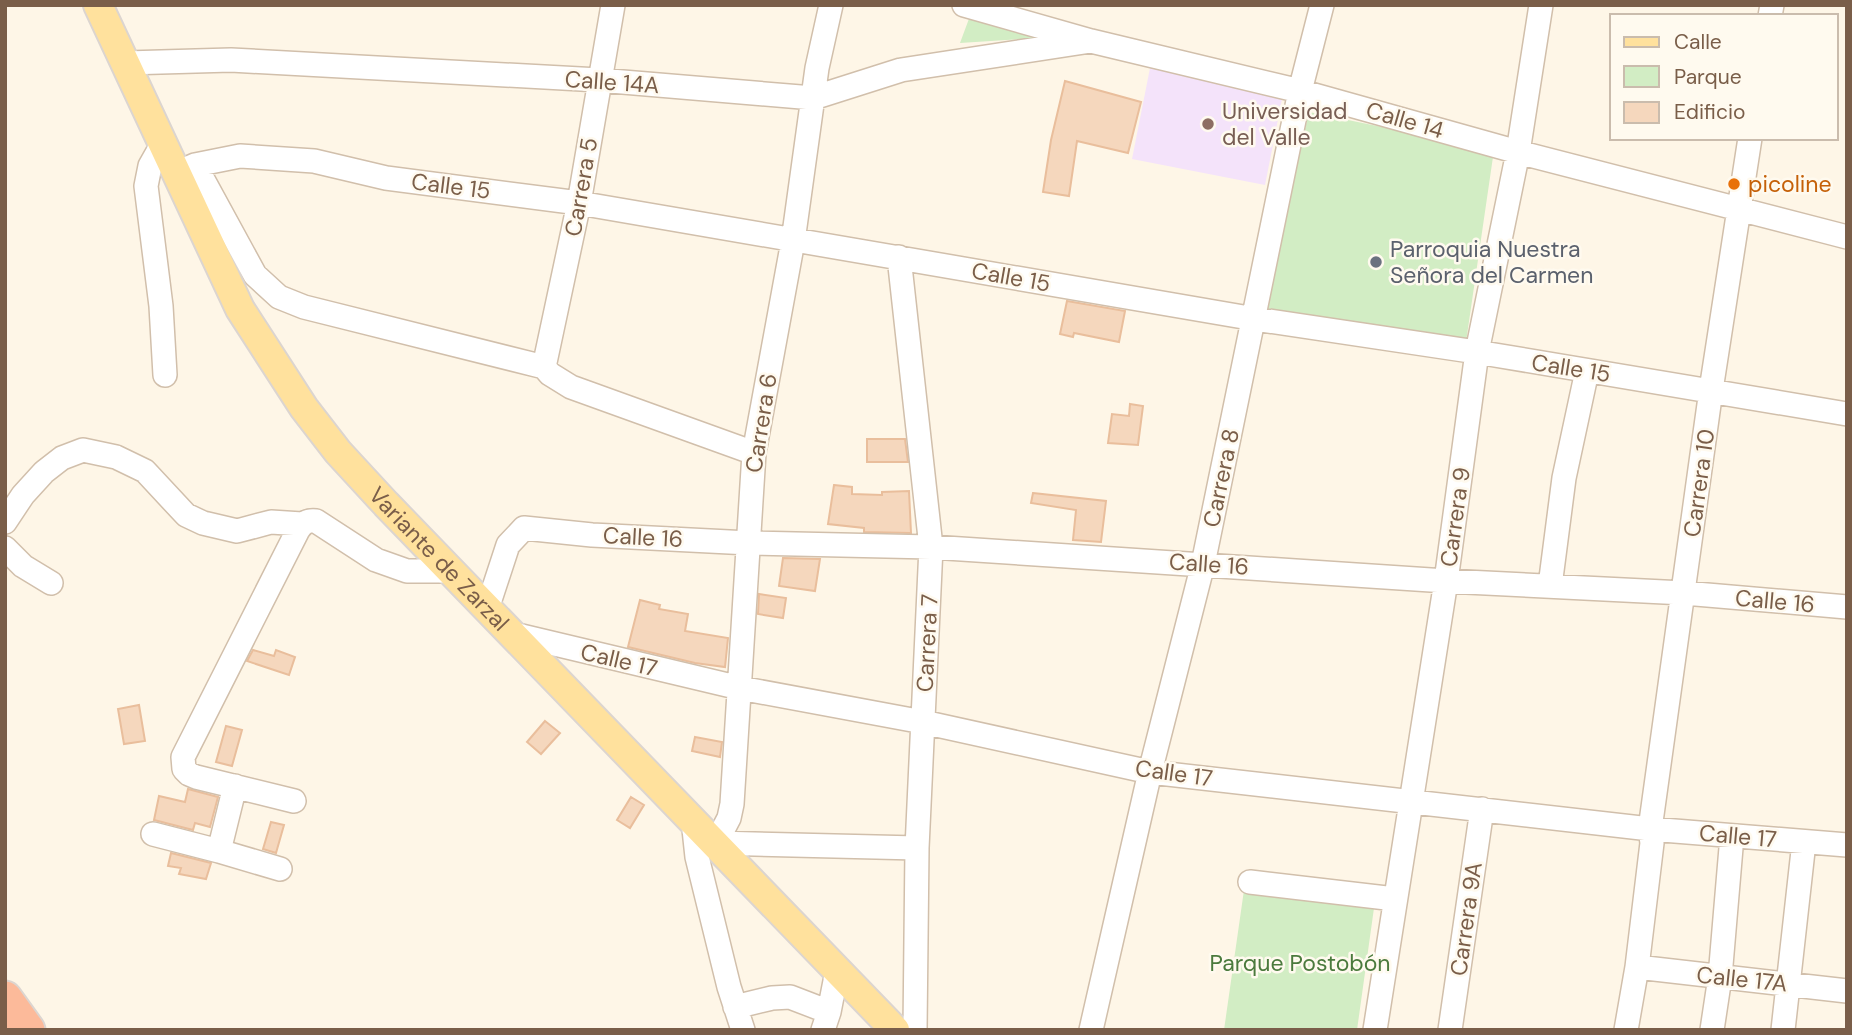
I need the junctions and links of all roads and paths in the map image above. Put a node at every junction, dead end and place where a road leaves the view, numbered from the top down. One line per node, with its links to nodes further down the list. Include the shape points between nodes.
1 (99, 5): 8 (main road, Variante de Zarzal)
2 (613, 5): 9 (street, Carrera 5)
3 (831, 5): 11 (street, Carrera 6)
4 (1322, 5): 10 (street, Carrera 8)
5 (1541, 5): 14 (street, Carrera 9)
6 (969, 6): 7 (street, Calle 14)
7 (1091, 41): 10 (street, Calle 14); 11 (street, Calle 14A, via 901,70)
8 (126, 63): 9 (street, Calle 14A, via 231,60); 13 (main road, Variante de Zarzal)
9 (599, 80): 11 (street, Calle 14A); 16 (street, Carrera 5)
10 (1300, 91): 14 (street, Calle 14); 21 (street, Carrera 8)
11 (813, 98): 19 (street, Carrera 6)
12 (1750, 140): 17 (street, Carrera 10)
13 (163, 143): 15 (main road, Variante de Zarzal); 25 (street, via 150,166 146,186)
14 (1518, 152): 17 (street, Calle 14); 22 (street, Carrera 9)
15 (186, 169): 16 (street, Calle 15, via 240,156 314,161 386,178); 23 (street, via 255,275 279,297); 35 (main road, Variante de Zarzal, via 240,309 304,408 338,452)
16 (579, 203): 19 (street, Calle 15); 23 (street, Carrera 5)
17 (1739, 210): 18 (street, Calle 14); 26 (street, Carrera 10)
18 (1847, 237)
19 (793, 241): 20 (street, Calle 15); 28 (street, Carrera 6)
20 (899, 257): 21 (street, Calle 15); 32 (street, Carrera 7)
21 (1255, 319): 22 (street, Calle 15); 34 (street, Carrera 8)
22 (1477, 352): 24 (street, Calle 15); 36 (street, Carrera 9)
23 (544, 367): 28 (street, via 570,387)
24 (1587, 371): 26 (street, Calle 15); 38 (street, via 1564,478)
25 (165, 375)
26 (1711, 390): 27 (street, Calle 15); 39 (street, Carrera 10)
27 (1847, 414)
28 (754, 453): 31 (street, Carrera 6)
29 (5, 522): 30 (street, via 44,472 83,450 116,457 145,471 186,515 203,523 237,531 271,522)
30 (302, 524): 35 (street, via 316,521 376,560 407,571); 46 (street, via 183,757 188,774)
31 (748, 543): 32 (street, Calle 16); 41 (street, Calle 16, via 524,528 508,545); 43 (street, Carrera 6)
32 (931, 547): 34 (street, Calle 16); 44 (street, Carrera 7)
33 (5, 548): 37 (street)
34 (1203, 564): 36 (street, Calle 16); 45 (street, Carrera 8)
35 (451, 571): 41 (main road, Variante de Zarzal)
36 (1446, 581): 38 (street, Calle 16); 47 (street, Carrera 9)
37 (51, 583)
38 (1550, 586): 39 (street, Calle 16)
39 (1684, 593): 40 (street, Calle 16); 51 (street, Carrera 10)
40 (1847, 607)
41 (487, 609): 42 (main road, Variante de Zarzal)
42 (513, 635): 43 (street, Calle 17); 50 (main road, Variante de Zarzal)
43 (740, 688): 44 (street, Calle 17); 55 (street, Carrera 6, via 732,804)
44 (923, 723): 45 (street, Calle 17); 57 (street, Carrera 7)
45 (1150, 772): 47 (street, Calle 17); 74 (street, Carrera 8)
46 (235, 786): 48 (street); 58 (street)
47 (1412, 800): 49 (street, Calle 17); 61 (street, Carrera 9)
48 (294, 801)
49 (1482, 809): 51 (street, Calle 17); 76 (street, Carrera 9A)
50 (693, 820): 55 (main road, Variante de Zarzal); 68 (street, via 697,857)
51 (1650, 829): 53 (street, Calle 17); 62 (street, Carrera 10); 77 (street, Carrera 10, via 1641,841)
52 (153, 834): 58 (street)
53 (1732, 836): 54 (street, Calle 17); 64 (street)
54 (1804, 842): 56 (street, Calle 17); 65 (street)
55 (716, 843): 57 (street); 63 (main road, Variante de Zarzal)
56 (1847, 845)
57 (917, 848): 73 (street, Carrera 7)
58 (219, 851): 59 (street)
59 (280, 869)
60 (1250, 882): 61 (street)
61 (1395, 900): 75 (street, Carrera 9)
62 (1637, 967): 64 (street, Calle 17A); 78 (street, Carrera 10)
63 (837, 971): 69 (street); 72 (main road, Variante de Zarzal)
64 (1720, 977): 65 (street, Calle 17A); 79 (street)
65 (1788, 985): 66 (street, Calle 17A); 80 (street)
66 (1847, 991)
67 (5, 998): 70 (highway)
68 (735, 1007): 69 (street, via 790,997); 71 (street)
69 (826, 1021)
70 (28, 1030)
71 (743, 1030)
72 (895, 1030)
73 (915, 1030)
74 (1091, 1030)
75 (1375, 1030)
76 (1450, 1030)
77 (1612, 1030)
78 (1626, 1030)
79 (1712, 1030)
80 (1783, 1030)

